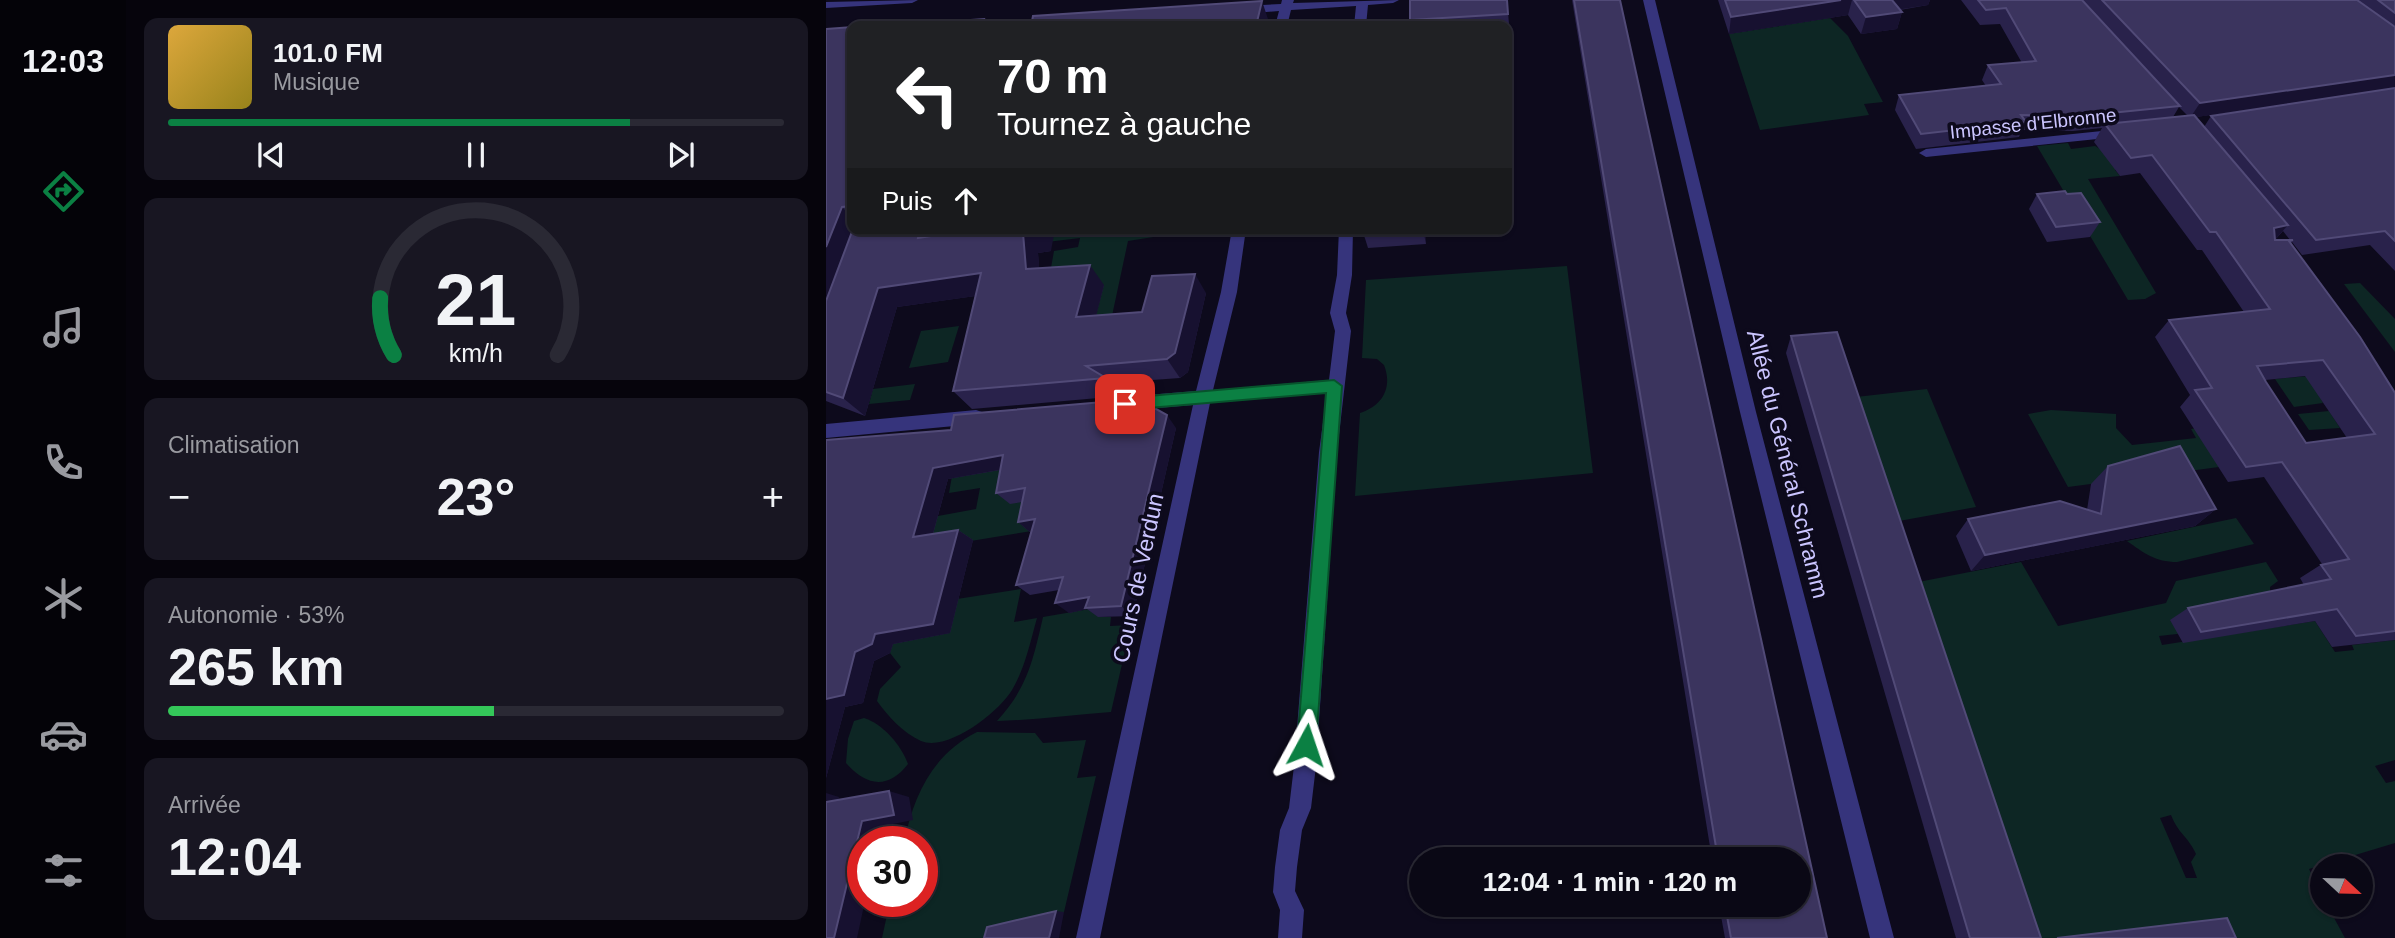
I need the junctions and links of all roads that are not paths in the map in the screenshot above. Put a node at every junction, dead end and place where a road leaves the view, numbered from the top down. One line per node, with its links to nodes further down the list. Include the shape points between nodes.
1 (912, 0): 6 (street)
2 (1393, 0): 4 (street)
3 (1649, 0): 21 (street, Allée du Général Schramm)
4 (1363, 1): 5 (street); 9 (street)
5 (1286, 3): 7 (street); 8 (street)
6 (826, 5)
7 (1229, 11)
8 (1282, 21)
9 (1361, 21)
10 (2139, 131): 11 (street, Impasse d'Elbronne)
11 (1926, 153)
12 (1238, 235): 15 (street, Cours de Verdun)
13 (1346, 235): 14 (street, via 1337,322 1343,331)
14 (1334, 386): 15 (street); 20 (street, via 1305,766 1284,892 1292,910)
15 (1205, 397): 16 (street); 19 (street, Cours de Verdun, via 1186,467)
16 (1098, 407)
17 (989, 416): 18 (street)
18 (826, 431)
19 (1088, 938)
20 (1290, 938)
21 (1882, 938)

